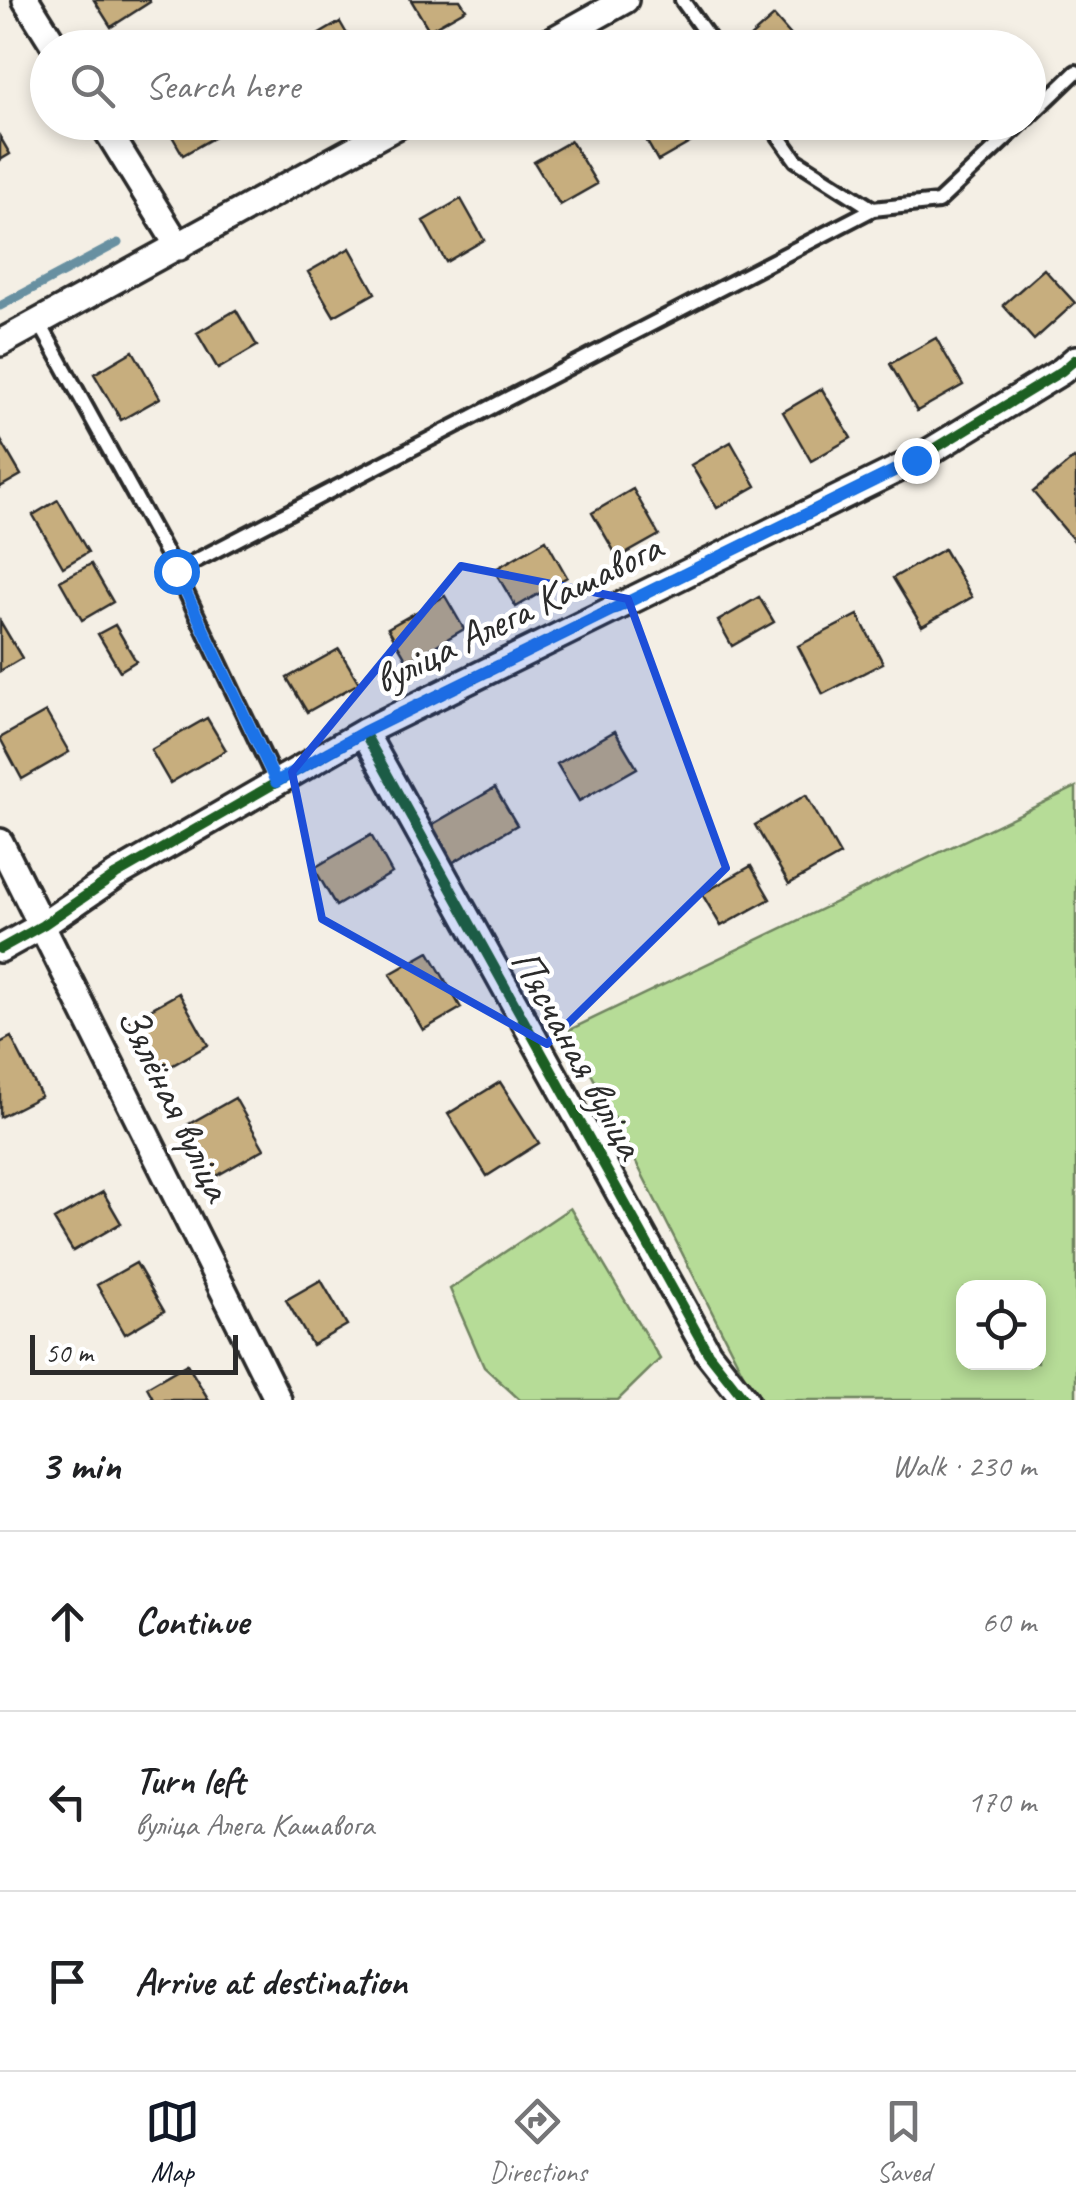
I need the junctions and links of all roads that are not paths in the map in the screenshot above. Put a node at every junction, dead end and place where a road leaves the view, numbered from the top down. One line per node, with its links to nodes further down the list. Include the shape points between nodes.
1 (26, 0): 4 (street)
2 (625, 0): 5 (street)
3 (682, 0): 6 (lane)
4 (45, 30)
5 (572, 30)
6 (703, 30)
7 (1076, 72): 8 (lane)
8 (1046, 101)
9 (113, 140): 14 (street)
10 (372, 140): 14 (street)
11 (782, 140): 13 (lane, via 796,160)
12 (1005, 140): 13 (lane, via 938,202)
13 (873, 209): 18 (lane)
14 (179, 247): 15 (street)
15 (39, 322): 16 (street); 18 (lane)
16 (0, 343)
17 (1076, 359): 19 (street, вуліца Алега Кашавога, via 916,460)
18 (176, 571): 20 (lane)
19 (364, 732): 20 (street, вуліца Алега Кашавога); 25 (street, Пясчаная вуліца, via 708,1354)
20 (276, 782): 22 (street, вуліца Алега Кашавога, via 116,874)
21 (0, 842): 22 (street, Зялёная вуліца)
22 (43, 925): 23 (street, вуліца Алега Кашавога); 24 (street, Зялёная вуліца)
23 (0, 949)
24 (278, 1400)
25 (746, 1400)

